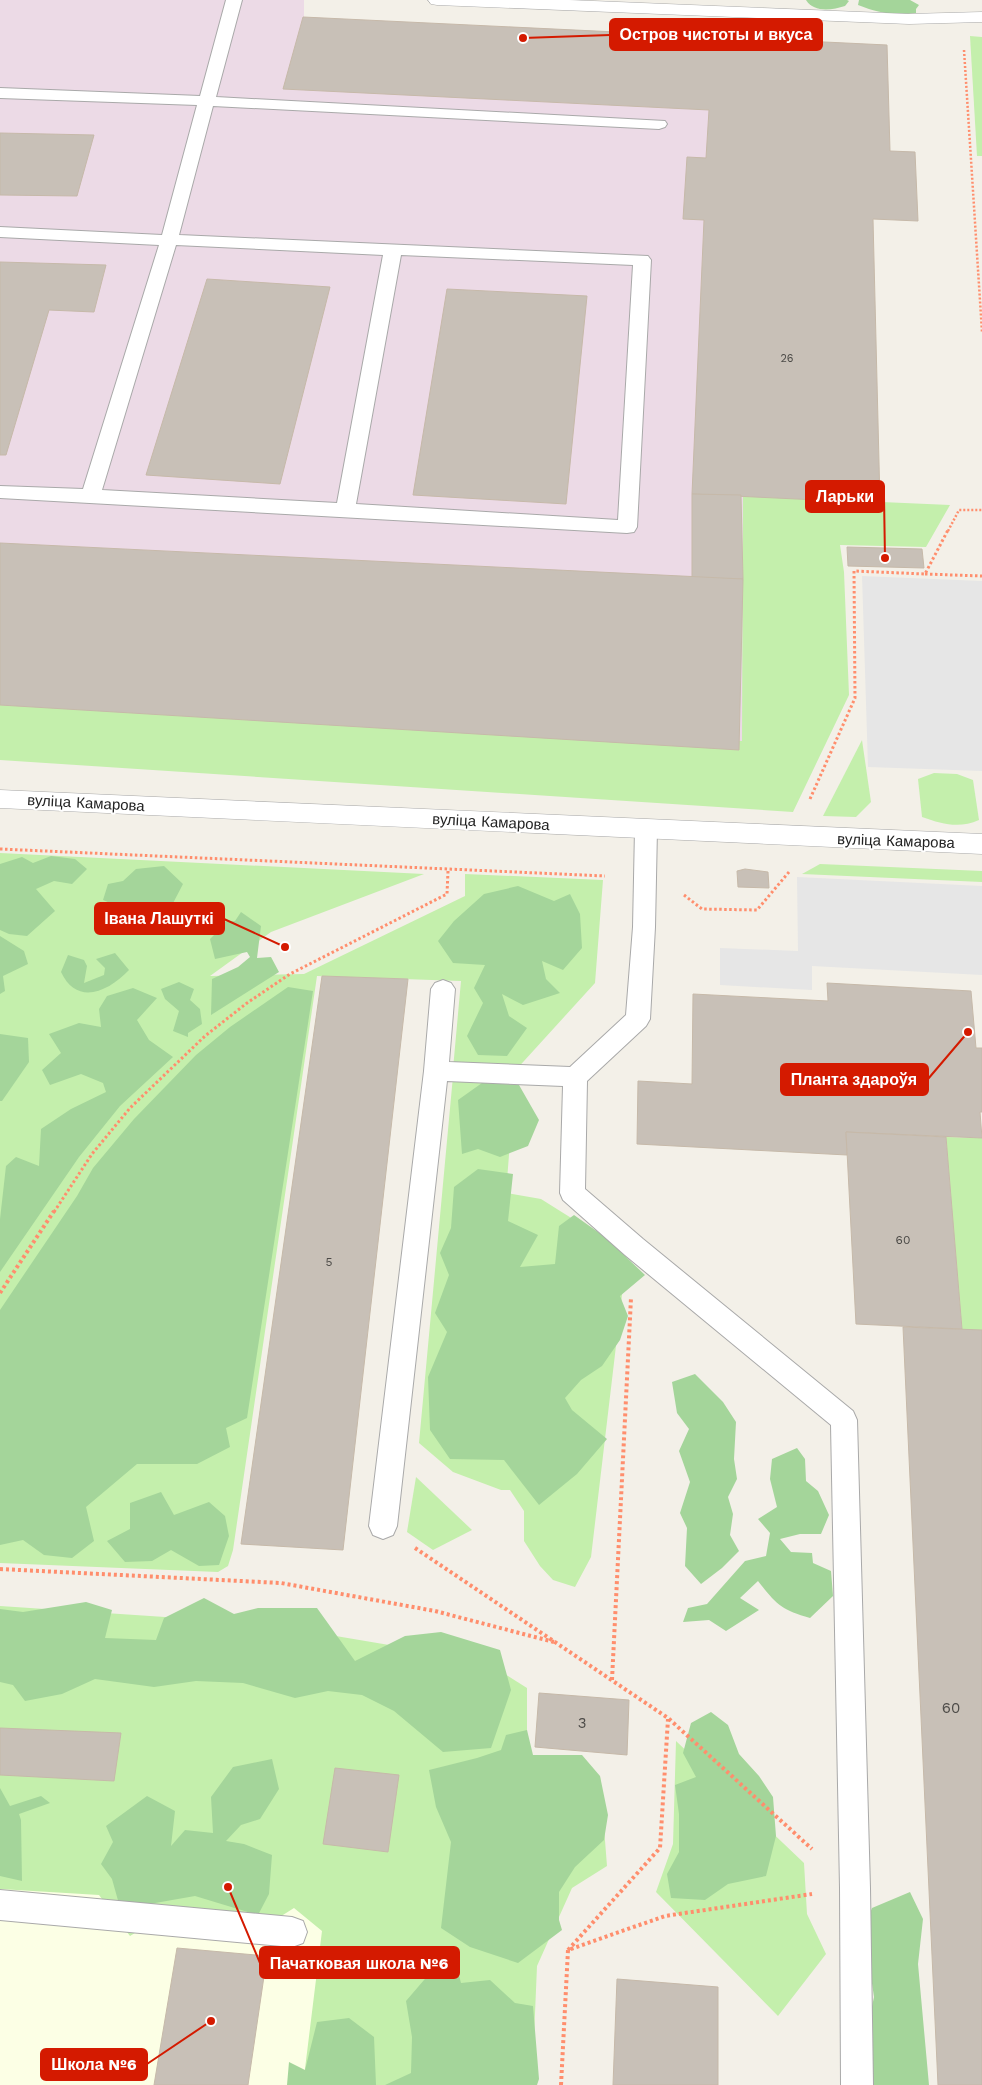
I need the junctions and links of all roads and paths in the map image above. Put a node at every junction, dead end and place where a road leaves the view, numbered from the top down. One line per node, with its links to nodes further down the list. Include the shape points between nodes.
1 (234, 0): 7 (lane)
2 (437, 0): 3 (street)
3 (494, 1): 4 (street, via 909,20)
4 (982, 17)
5 (964, 48): 12 (path)
6 (0, 94): 7 (lane)
7 (207, 100): 8 (lane); 10 (lane)
8 (659, 124)
9 (0, 232): 10 (lane)
10 (169, 240): 11 (lane); 14 (lane)
11 (393, 250): 15 (lane); 15 (lane, via 642,260 628,527)
12 (982, 332)
13 (0, 492): 14 (lane)
14 (91, 496): 15 (lane)
15 (345, 510)
16 (982, 510): 17 (path, via 959,510)
17 (925, 574): 18 (path); 20 (path, via 854,571 855,698)
18 (982, 576)
19 (0, 799): 21 (street, вуліца Камарова)
20 (808, 805)
21 (646, 830): 22 (street, вуліца Камарова); 30 (lane, via 638,1019)
22 (982, 844)
23 (0, 849): 25 (path)
24 (790, 870): 27 (path, via 757,910 702,909 684,895)
25 (448, 871): 26 (path); 32 (path, via 447,894 290,974 204,1036 130,1108 92,1154)
26 (612, 877)
27 (684, 887)
28 (444, 989): 29 (lane)
29 (436, 1071): 30 (lane); 33 (lane)
30 (575, 1077): 31 (lane, via 572,1192)
31 (634, 1247): 36 (path); 38 (lane, via 844,1420)
32 (0, 1292)
33 (383, 1526): 35 (path)
34 (0, 1569): 35 (path, via 281,1583 435,1611)
35 (557, 1643): 36 (path)
36 (612, 1680): 37 (path)
37 (668, 1718): 38 (path); 41 (path, via 660,1848)
38 (855, 1888): 41 (path, via 665,1916); 43 (lane)
39 (0, 1905): 40 (lane)
40 (292, 1932)
41 (568, 1950): 42 (path)
42 (561, 2085)
43 (857, 2085)

